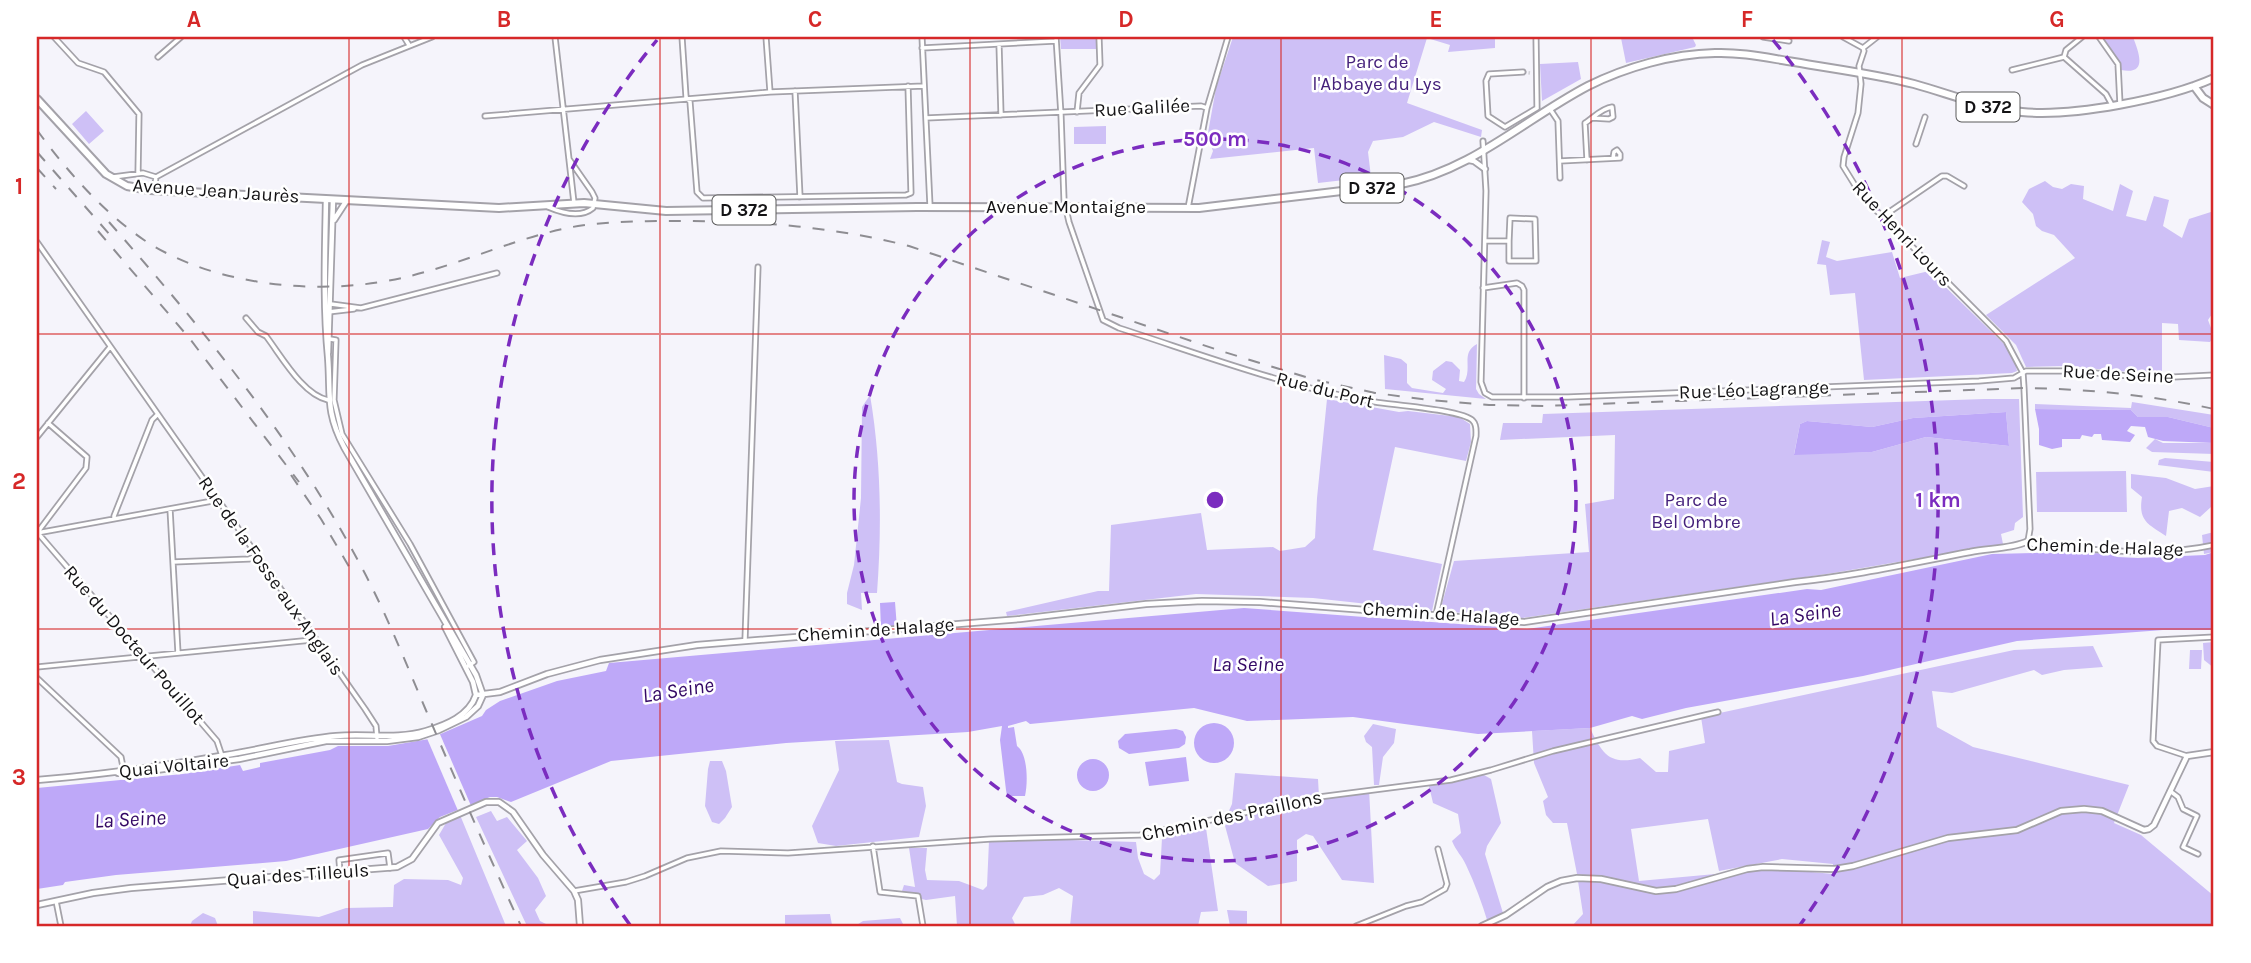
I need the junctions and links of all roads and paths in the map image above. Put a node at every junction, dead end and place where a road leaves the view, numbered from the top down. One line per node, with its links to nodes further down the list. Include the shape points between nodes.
1 (54, 37): 62 (street, via 78,63 104,72 139,114)
2 (181, 37): 23 (street)
3 (404, 37): 20 (street)
4 (432, 37): 20 (street)
5 (555, 37): 43 (street)
6 (682, 37): 37 (street)
7 (766, 37): 35 (street)
8 (922, 37): 21 (street)
9 (1099, 37): 46 (street, via 1100,65 1079,93)
10 (1228, 37): 41 (street)
11 (1536, 37): 28 (street)
12 (1763, 37): 18 (street)
13 (1843, 37): 22 (street)
14 (1877, 37): 22 (street)
15 (2082, 37): 24 (street)
16 (2099, 37): 38 (street, via 2118,64)
17 (1057, 39): 19 (street); 45 (street)
18 (1789, 41)
19 (999, 44): 21 (street); 47 (street)
20 (409, 45): 64 (street, via 324,84)
21 (922, 48): 32 (street)
22 (1863, 48): 29 (street)
23 (159, 57)
24 (2064, 57): 25 (street); 39 (street, via 2106,94)
25 (2012, 71)
26 (1522, 72): 42 (street, via 1489,74 1488,116 1505,127)
27 (1530, 72): 28 (street)
28 (1536, 73): 42 (street)
29 (1859, 74): 39 (main road, D 372, via 2022,112); 44 (main road, D 372, via 1758,55 1703,53 1617,74); 79 (street, Rue Henri Lours, via 1858,113 1843,166)
30 (2214, 78): 33 (main road, D 372)
31 (908, 86): 32 (street); 34 (street); 70 (street, via 911,192)
32 (924, 86): 51 (street)
33 (2194, 86): 38 (main road, D 372); 40 (main road)
34 (795, 91): 35 (street); 70 (street)
35 (770, 92): 37 (street)
36 (37, 99): 65 (main road, Avenue Jean Jaurès / D 372)
37 (688, 99): 43 (street); 70 (street, via 697,192 703,198)
38 (2120, 104): 39 (main road, D 372)
39 (2112, 105)
40 (2214, 105)
41 (1207, 108): 46 (street, Rue Galilée); 78 (street)
42 (1537, 108): 49 (street)
43 (562, 109): 48 (street); 56 (street)
44 (1550, 109): 49 (main road, D 372); 60 (street, via 1558,121)
45 (1061, 112): 46 (street, Rue Galilée); 47 (street, Rue Galilée); 76 (street)
46 (1077, 112)
47 (1001, 115): 51 (street, Rue Galilée)
48 (485, 116)
49 (1540, 116): 55 (main road, Avenue Montaigne / D 372)
50 (1925, 117): 54 (street)
51 (926, 118): 77 (street)
52 (1592, 118): 52 (street, via 1607,107 1612,107 1613,117); 59 (street, via 1585,123)
53 (1483, 141): 55 (street)
54 (1916, 144)
55 (1485, 150): 58 (main road, Avenue Montaigne / D 372); 61 (street)
56 (568, 158): 73 (street); 74 (street)
57 (1614, 158): 59 (street)
58 (1468, 160): 61 (street); 78 (main road, Avenue Montaigne / D 372, via 1401,184)
59 (1587, 160): 60 (street)
60 (1560, 162): 66 (street)
61 (1485, 169): 81 (street)
62 (138, 173): 63 (street); 64 (street)
63 (124, 176): 65 (street); 67 (street)
64 (156, 177): 69 (street)
65 (111, 178): 67 (main road, Avenue Jean Jaurès / D 372)
66 (1560, 178)
67 (123, 184): 69 (main road, Avenue Jean Jaurès / D 372)
68 (1964, 186): 79 (street, via 1942,176)
69 (150, 190): 71 (main road, Avenue Jean Jaurès / D 372)
70 (800, 197)
71 (330, 199): 72 (main road, Avenue Jean Jaurès / D 372); 80 (street); 89 (street)
72 (347, 200): 75 (main road, Avenue Jean Jaurès / D 372, via 499,208); 80 (street)
73 (573, 203): 74 (main road, Avenue Montaigne / D 372); 75 (main road, Avenue Jean Jaurès / D 372)
74 (595, 204): 75 (street, via 591,211 579,213); 77 (main road, Avenue Montaigne / D 372, via 666,211)
75 (544, 205)
76 (1065, 207): 77 (main road, Avenue Montaigne / D 372); 78 (main road, Avenue Montaigne / D 372); 111 (street, Rue du Port, via 1106,322 1306,387 1460,413 1473,421 1476,436)
77 (930, 208)
78 (1188, 208)
79 (1882, 217): 94 (street, Rue Henri Lours, via 2006,341)
80 (333, 221): 87 (street)
81 (1485, 241): 82 (street); 86 (street)
82 (1509, 241): 82 (street, via 1509,261 1536,261 1535,219 1510,218)
83 (37, 242): 92 (street, Rue de la Fosse aux Anglais)
84 (758, 267): 114 (street)
85 (497, 272): 88 (street)
86 (1483, 288): 96 (street, Rue Léo Lagrange, via 1480,382 1485,393 1496,398); 96 (street, via 1517,283 1524,290)
87 (331, 304): 88 (street); 89 (street)
88 (354, 309): 89 (street)
89 (328, 312): 91 (street); 93 (street)
90 (246, 318): 97 (street, via 309,391)
91 (330, 340): 93 (street); 109 (street, via 336,340 335,410 342,434)
92 (110, 347): 98 (street, Rue de la Fosse aux Anglais); 99 (street)
93 (328, 357): 97 (street)
94 (2023, 373): 95 (street, Rue de Seine, via 2072,371 2154,378); 96 (street, Rue Léo Lagrange, via 1979,381); 105 (street)
95 (2214, 375)
96 (1524, 398)
97 (328, 400): 110 (street, via 344,447)
98 (157, 415): 101 (street, Rue de la Fosse aux Anglais); 103 (street)
99 (48, 423): 100 (street); 104 (street, via 88,461)
100 (37, 437)
101 (218, 500): 102 (street); 107 (street, Rue de la Fosse aux Anglais)
102 (170, 509): 103 (street); 108 (street)
103 (114, 519): 104 (street)
104 (37, 532): 116 (street, Rue du Docteur Pouillot)
105 (2028, 541): 106 (street, Chemin de Halage, via 2150,552); 111 (street, Chemin de Halage, via 1830,579 1524,622)
106 (2214, 545)
107 (257, 556): 108 (street); 113 (street, Rue de la Fosse aux Anglais)
108 (173, 562): 115 (street)
109 (436, 594): 110 (street); 118 (street, via 474,662)
110 (431, 598): 118 (street)
111 (1436, 615): 114 (street, Chemin de Halage, via 1202,601)
112 (2214, 637): 125 (street, via 2158,640 2153,741)
113 (315, 638): 115 (street); 123 (street, Rue de la Fosse aux Anglais, via 372,720)
114 (745, 640): 121 (street, via 600,660)
115 (178, 653): 116 (street)
116 (143, 656): 117 (street); 126 (street, Rue du Docteur Pouillot, via 217,741)
117 (37, 667)
118 (468, 667): 120 (street); 121 (street)
119 (37, 678): 127 (street, via 121,757)
120 (476, 695): 121 (street); 123 (street, Quai Voltaire, via 467,711 446,723 415,734)
121 (483, 695): 123 (street, Quai Voltaire, via 466,717 439,730 409,739)
122 (1718, 712): 130 (street, Chemin des Praillons, via 1565,747 1451,780 1319,797 1140,835)
123 (377, 739): 126 (street, Quai Voltaire, via 336,736)
124 (2214, 752): 125 (street)
125 (2187, 756): 129 (street)
126 (223, 759): 127 (street, Quai Voltaire)
127 (124, 772): 128 (street, Quai Voltaire)
128 (37, 780)
129 (2169, 791): 132 (street, via 2197,816 2183,847); 142 (street, via 2154,825 2144,830 2102,811 2084,809 2061,811 2017,830 1948,838 1835,869 1763,867 1656,891 1577,878 1547,887)
130 (873, 846): 135 (street, Chemin des Praillons, via 788,853 721,851 687,858 626,882); 140 (street, via 880,892 918,896)
131 (1438, 849): 141 (street, via 1445,890)
132 (2199, 854)
133 (390, 868): 134 (street, Quai des Tilleuls); 134 (street, via 388,853 339,860); 135 (street, Quai des Tilleuls, via 412,859 432,829 448,817 494,801 513,812)
134 (340, 872): 136 (street, Quai des Tilleuls, via 153,886)
135 (575, 891): 139 (street)
136 (57, 901): 137 (street, Quai des Tilleuls); 138 (street)
137 (37, 905)
138 (61, 926)
139 (580, 926)
140 (923, 926)
141 (1356, 926)
142 (1484, 926)

